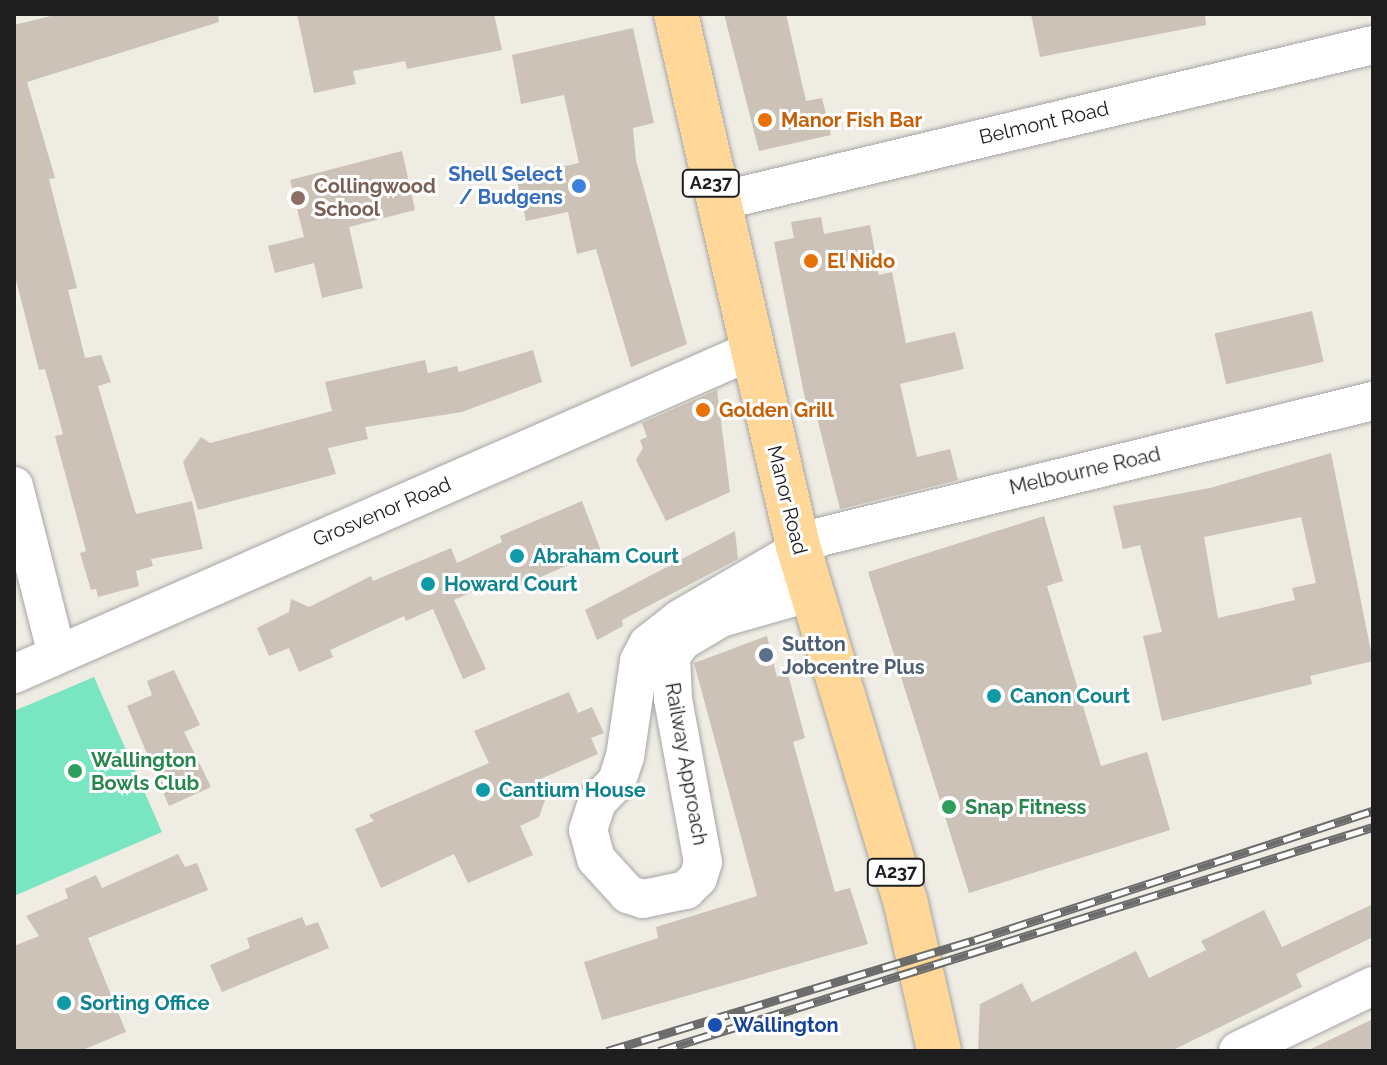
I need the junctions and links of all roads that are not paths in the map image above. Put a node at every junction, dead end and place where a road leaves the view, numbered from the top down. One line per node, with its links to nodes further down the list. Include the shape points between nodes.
1 (676, 14): 3 (main road, Manor Road / A237)
2 (1373, 45): 3 (street, Belmont Road)
3 (716, 202): 4 (main road, Manor Road / A237)
4 (751, 351): 7 (main road, Manor Road / A237); 9 (street, Grosvenor Road)
5 (1373, 401): 7 (street, Melbourne Road, via 844,530)
6 (14, 486): 9 (street)
7 (798, 546): 8 (main road, Manor Road / A237); 8 (street, Railway Approach, via 680,619 644,652 625,757 617,781 597,802 588,830 596,859 628,894 643,899 686,890 698,878 703,862 673,699 671,656 682,641 721,618)
8 (812, 592): 12 (main road, Manor Road / A237, via 927,979)
9 (57, 655): 10 (street, Grosvenor Road)
10 (14, 674)
11 (1373, 986): 13 (street)
12 (939, 1051)
13 (1238, 1051)

